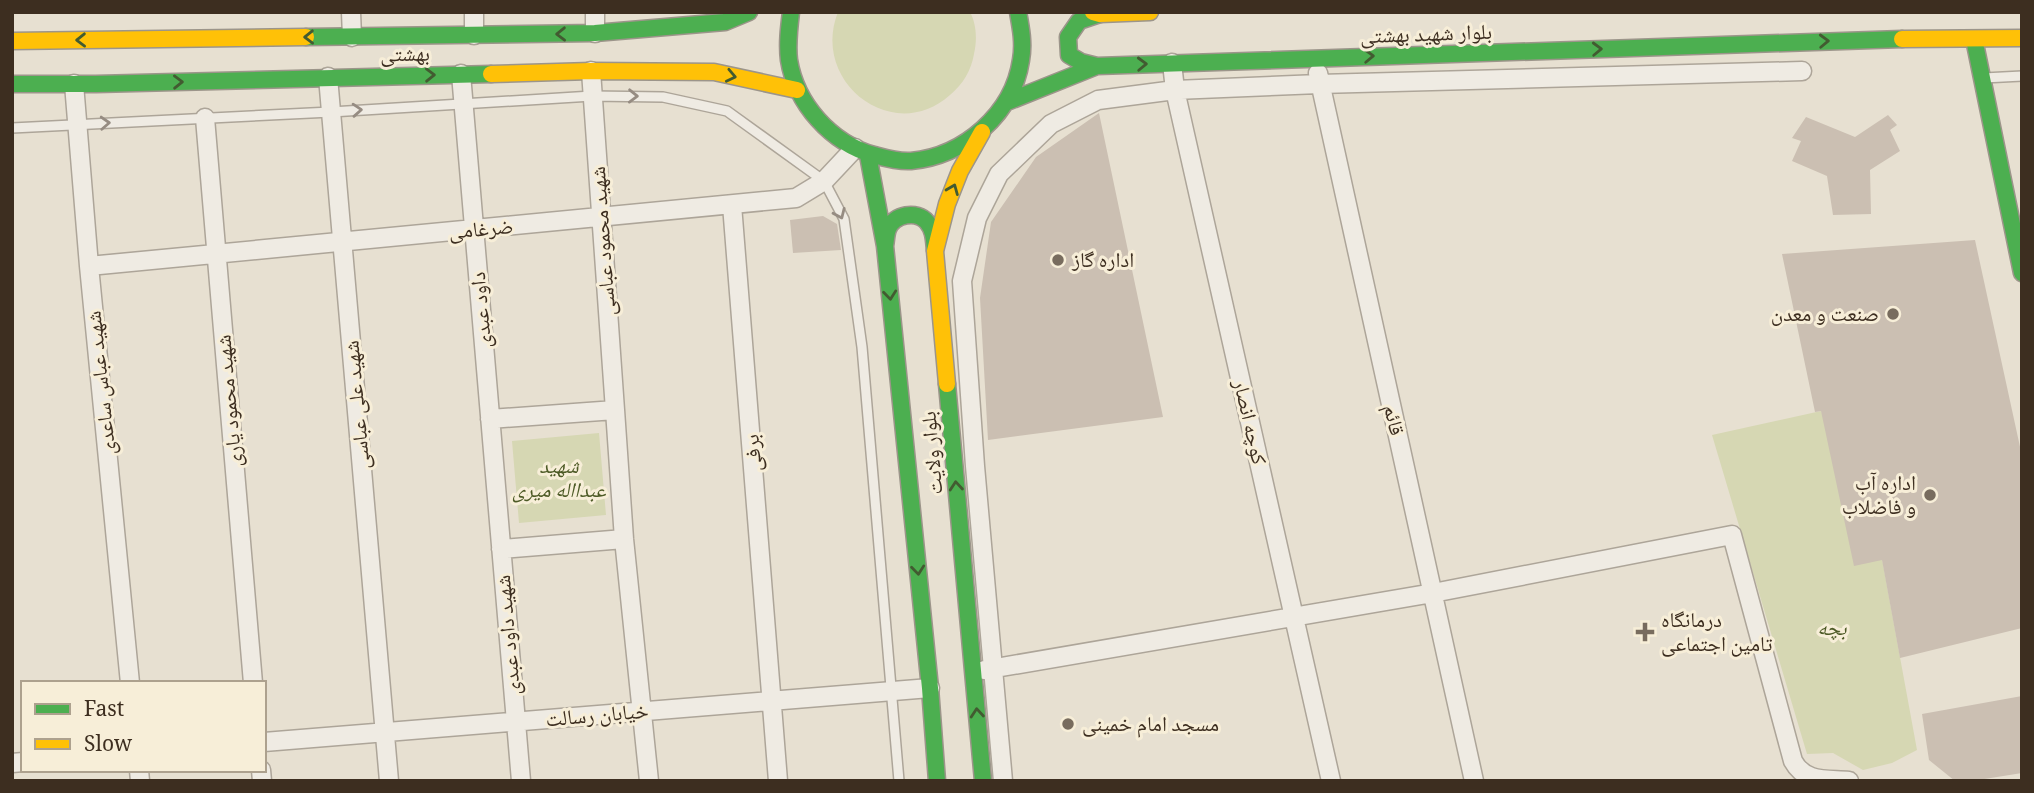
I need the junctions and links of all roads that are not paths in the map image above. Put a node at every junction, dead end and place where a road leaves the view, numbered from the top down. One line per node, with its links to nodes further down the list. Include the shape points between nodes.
1 (351, 12): 11 (street)
2 (474, 12): 10 (street)
3 (594, 12): 9 (street)
4 (749, 12): 9 (main road, بهشتی, via 726,22)
5 (791, 12): 27 (main road, via 787,41)
6 (1018, 12): 30 (main road, via 1023,52)
7 (1150, 12): 8 (main road)
8 (1097, 13): 17 (main road, via 1079,21 1068,37 1069,55)
9 (595, 33): 10 (main road, بهشتی, one-way to 10)
10 (474, 35): 11 (main road, بهشتی)
11 (352, 37): 14 (main road, بهشتی, one-way to 14)
12 (1974, 38): 13 (main road, بلوار شهید بهشتی); 15 (main road, بلوار شهید بهشتی, one-way to 12); 23 (main road)
13 (2022, 38)
14 (12, 41)
15 (1315, 58): 16 (main road, بلوار شهید بهشتی); 26 (street, قائم)
16 (1171, 63): 17 (main road, بلوار شهید بهشتی, one-way to 16); 28 (street, کوچه انصار)
17 (1097, 66): 30 (main road, بلوار شهید بهشتی)
18 (591, 71): 20 (main road, بهشتی); 27 (main road, بهشتی, one-way to 27, via 714,72); 29 (street, شهید محمود عباسی)
19 (1802, 71): 26 (street)
20 (461, 74): 22 (main road, بهشتی, one-way to 20); 31 (street, داود عبدی)
21 (2022, 76): 23 (lane)
22 (328, 77): 25 (main road, بهشتی, one-way to 22); 32 (street, شهید علی عباسی)
23 (1982, 78): 47 (main road)
24 (12, 84): 25 (main road, بهشتی)
25 (74, 84): 34 (street, شهید عباس ساعدی)
26 (1320, 84): 28 (street); 52 (street, قائم)
27 (797, 90): 37 (main road, via 832,136)
28 (1175, 90): 53 (street, کوچه انصار); 54 (street, via 1098,100 1051,124 999,174 977,218 962,281)
29 (592, 96): 31 (lane); 38 (lane, one-way to 38, via 663,97 727,111); 40 (street, شهید محمود عباسی)
30 (1007, 102): 36 (main road)
31 (463, 104): 32 (lane, one-way to 31); 41 (street, داود عبدی)
32 (331, 112): 33 (lane); 42 (street, شهید علی عباسی)
33 (205, 118): 34 (lane, one-way to 33); 45 (street, شهید محمود یاری)
34 (78, 124): 35 (lane); 46 (street, شهید عباس ساعدی)
35 (12, 128)
36 (982, 132): 37 (main road, via 948,153 908,161); 44 (main road, بلوار ولایت, one-way to 36, via 960,171)
37 (862, 152): 38 (street, ضرغامی); 43 (main road, بلوار ولایت)
38 (824, 181): 39 (street, ضرغامی, via 796,198); 59 (lane, one-way to 59, via 844,219 862,347)
39 (732, 205): 40 (street, ضرغامی); 60 (street, برفی)
40 (601, 218): 41 (street, ضرغامی); 48 (street, شهید محمود عباسی)
41 (474, 230): 42 (street, ضرغامی); 49 (street, داود عبدی)
42 (343, 242): 45 (street, ضرغامی); 63 (street, شهید علی عباسی)
43 (885, 246): 44 (main road, via 888,228 898,217 913,214 926,221); 58 (main road, بلوار ولایت, one-way to 58)
44 (935, 251): 55 (main road, بلوار ولایت, one-way to 44)
45 (216, 254): 46 (street, ضرغامی); 57 (street, شهید محمود یاری)
46 (89, 266): 56 (street, شهید عباس ساعدی)
47 (2022, 273)
48 (615, 410): 49 (street); 50 (street, شهید محمود عباسی)
49 (490, 419): 51 (street, داود عبدی)
50 (624, 539): 51 (street); 61 (street)
51 (501, 549): 62 (street, شهید داود عبدی)
52 (1433, 593): 53 (street); 74 (street, قائم); 75 (street, via 1732,535 1794,761 1810,778)
53 (1294, 617): 54 (street); 73 (street, کوچه انصار)
54 (993, 669): 55 (street); 72 (street)
55 (973, 672): 71 (main road, بلوار ولایت, one-way to 55)
56 (130, 681)
57 (253, 681)
58 (930, 688): 59 (street, خیابان رسالت); 70 (main road, بلوار ولایت)
59 (892, 691): 60 (street, خیابان رسالت); 69 (lane)
60 (773, 701): 61 (street, خیابان رسالت); 68 (street, برفی)
61 (642, 711): 62 (street, خیابان رسالت); 67 (street)
62 (516, 722): 63 (street, خیابان رسالت); 66 (street, شهید داود عبدی)
63 (385, 732): 64 (street, خیابان رسالت); 65 (street, شهید علی عباسی)
64 (266, 742)
65 (389, 781)
66 (521, 781)
67 (649, 781)
68 (779, 781)
69 (900, 781)
70 (937, 781)
71 (983, 781)
72 (1003, 781)
73 (1331, 781)
74 (1474, 781)
75 (1849, 781)

